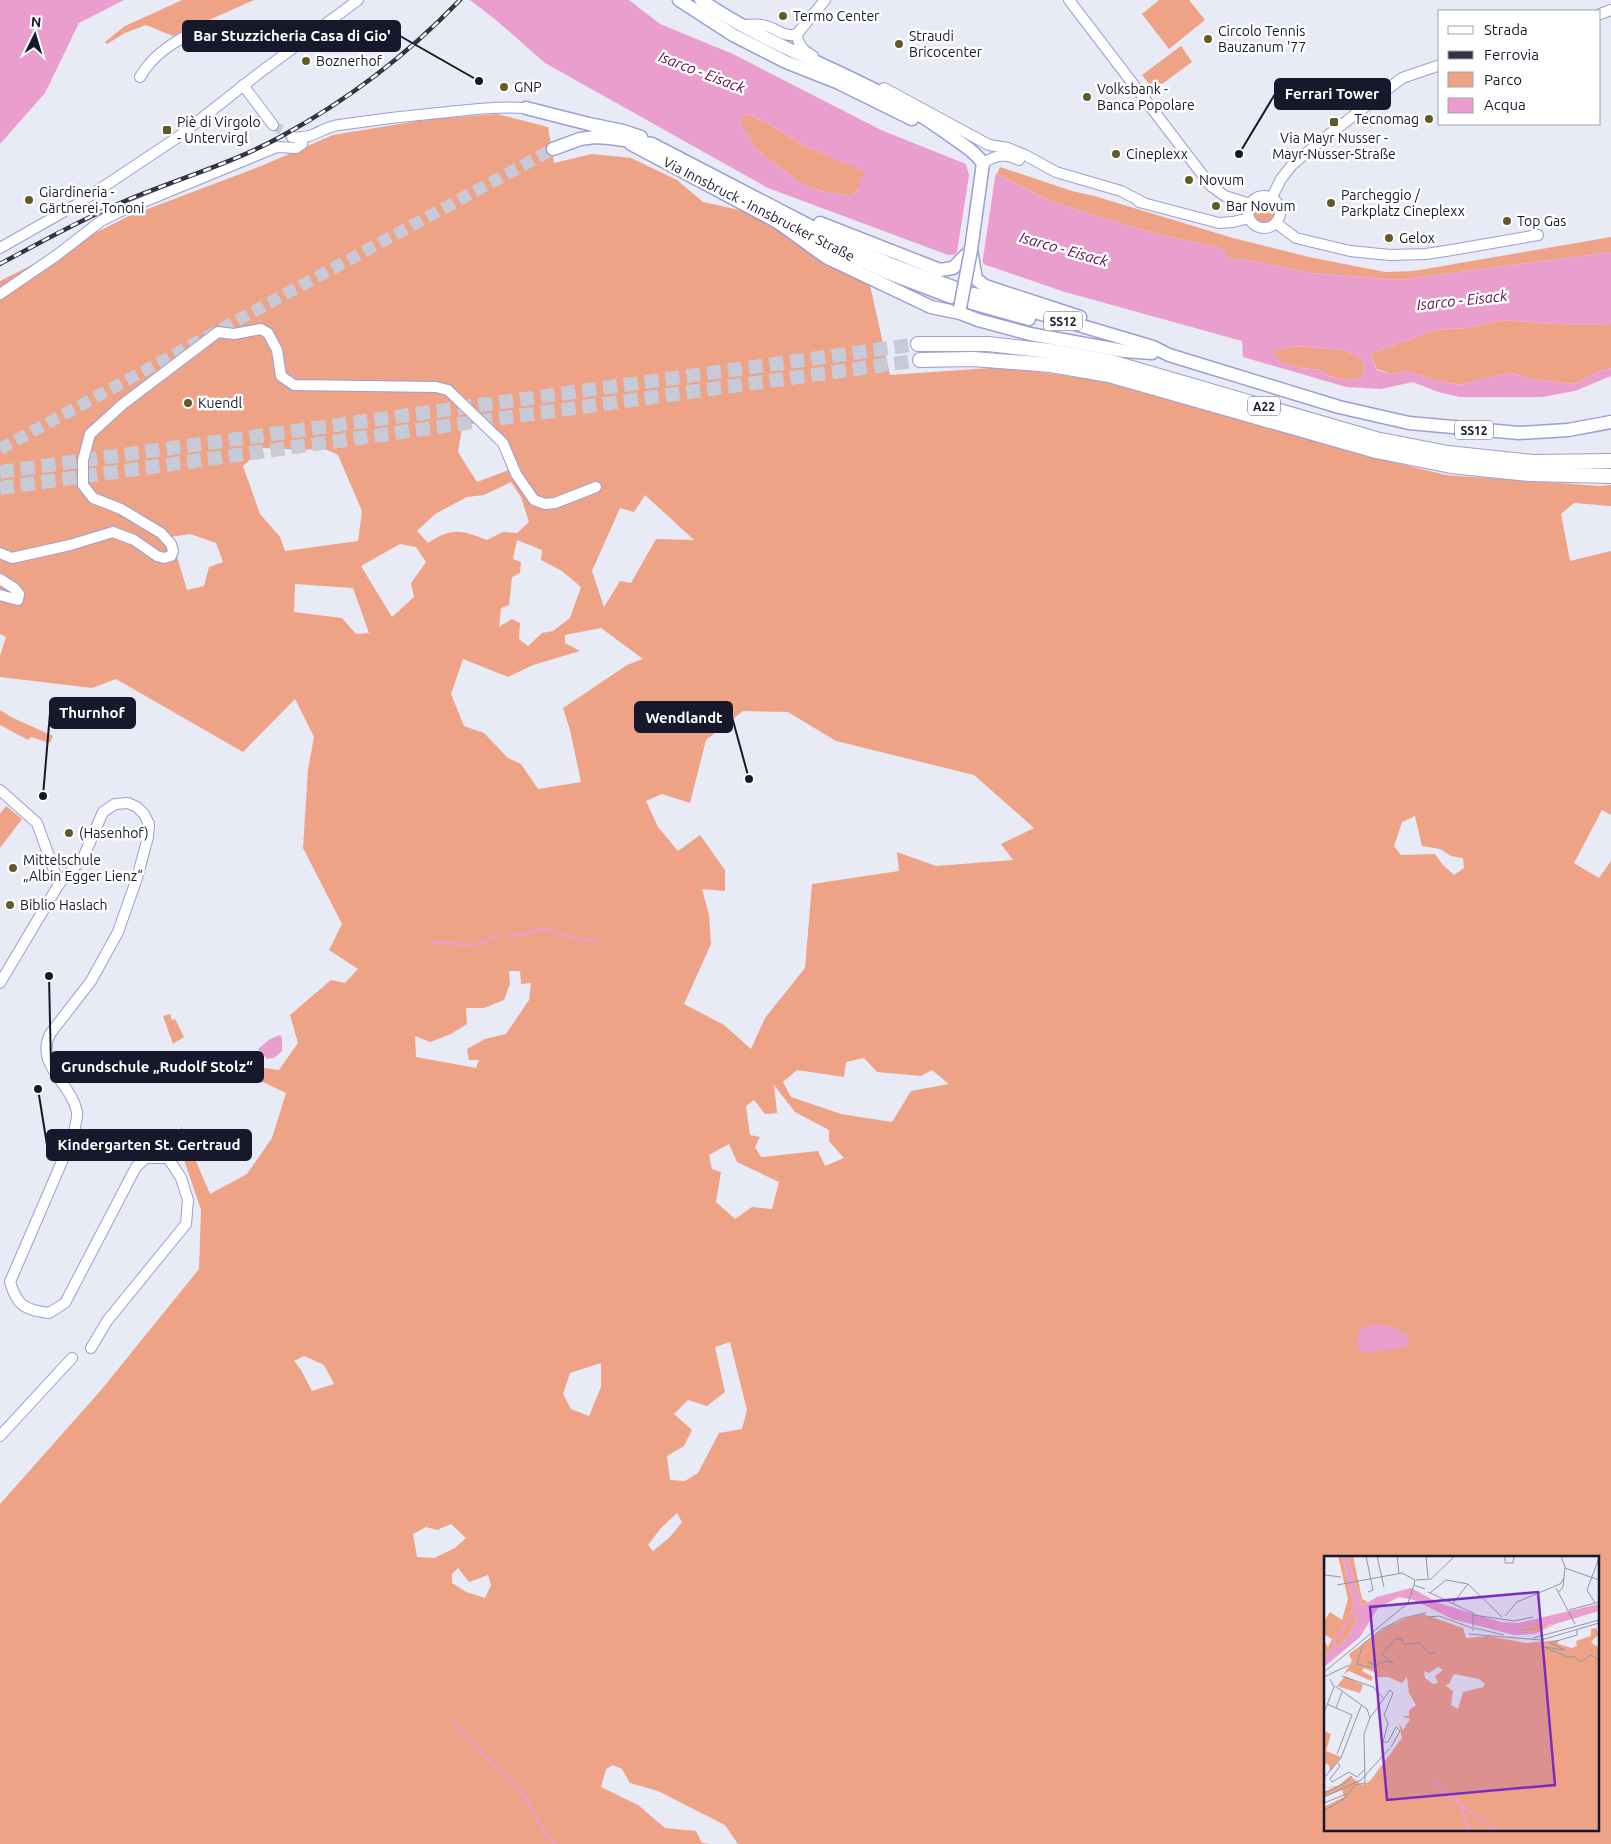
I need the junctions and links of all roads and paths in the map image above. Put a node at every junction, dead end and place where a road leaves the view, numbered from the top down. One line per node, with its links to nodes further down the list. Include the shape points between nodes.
1 (358, 0): 13 (street)
2 (680, 0): 16 (main road, via 733,35 786,62 839,83)
3 (701, 0): 6 (main road)
4 (825, 0): 8 (street)
5 (1069, 0): 24 (street, via 1211,186 1224,196)
6 (742, 25): 8 (street, via 766,26 784,35); 10 (main road)
7 (203, 28): 11 (street, via 164,51)
8 (797, 34): 10 (street, via 803,50)
9 (1438, 66): 21 (street, via 1402,78 1317,144 1292,165)
10 (843, 75): 12 (main road)
11 (140, 77)
12 (857, 82): 16 (main road, via 919,113); 23 (street, via 880,86 989,145 1008,148 1056,172 1121,191)
13 (243, 85): 15 (street); 29 (street, via 129,171)
14 (526, 108): 18 (main road, via 623,131); 31 (street, via 480,108 388,118 336,125 298,138 302,144 296,148 277,147 101,221)
15 (273, 125)
16 (953, 138): 20 (main road, via 972,150)
17 (624, 140): 18 (main road, Via Innsbruck - Innsbrucker Straße); 19 (main road, Via Innsbruck - Innsbrucker Straße, via 588,138); 26 (main road, Via Innsbruck - Innsbrucker Straße)
18 (652, 144): 22 (main road, Via Innsbruck - Innsbrucker Straße)
19 (553, 149)
20 (983, 163): 23 (street, via 992,157 1011,156 1069,183); 30 (main road)
21 (1272, 198): 24 (street, via 1262,196); 27 (street, via 1280,209)
22 (765, 201): 26 (main road, Via Innsbruck - Innsbrucker Straße, via 843,242 952,292 888,274); 30 (main road, via 935,269 953,268)
23 (1144, 203): 25 (street, via 1219,223)
24 (1250, 204): 25 (street)
25 (1249, 218): 27 (street, via 1266,228)
26 (780, 223): 32 (main road, via 826,257 931,307)
27 (1276, 223): 28 (street, via 1296,238 1350,251 1390,255 1432,253)
28 (1538, 235)
29 (0, 248)
30 (971, 250): 32 (main road, bridge); 34 (main road, via 976,279 985,286 1130,332)
31 (0, 294)
32 (966, 304): 34 (main road, SS12); 34 (main road, via 978,320 1030,334 1124,352)
33 (918, 344): 37 (highway, A22, via 988,344 1111,362 1376,439 1448,454 1533,462)
34 (1152, 350): 36 (main road, SS12, via 1339,407 1409,423 1519,433 1568,430)
35 (920, 360): 38 (highway, A22, via 973,359 1051,365 1108,375 1376,451 1451,466 1530,474)
36 (1611, 422)
37 (1611, 461)
38 (1611, 476)
39 (596, 487): 40 (street, via 555,503 534,500 516,474 503,443 448,390 436,387 294,385 281,376 277,350 268,333 261,329 234,334 218,332 123,404 90,434 83,460 83,485 93,498 121,509 161,534 171,544 171,556 156,556 134,540 113,532 12,558)
40 (0, 553)
41 (0, 580): 42 (street, via 19,594 18,600)
42 (0, 595)
43 (0, 790): 44 (street, via 37,823)
44 (59, 884): 45 (street); 46 (street, via 83,858 103,812 115,804 128,803 138,807 149,824 148,837 118,932 91,981 46,1042 50,1066 69,1091 77,1114 73,1136 10,1282 14,1298 27,1308 49,1313 65,1303 136,1167 146,1158 168,1158 181,1178 188,1200 186,1224 107,1321)
45 (0, 983)
46 (91, 1348)
47 (72, 1358): 48 (street)
48 (0, 1436)

